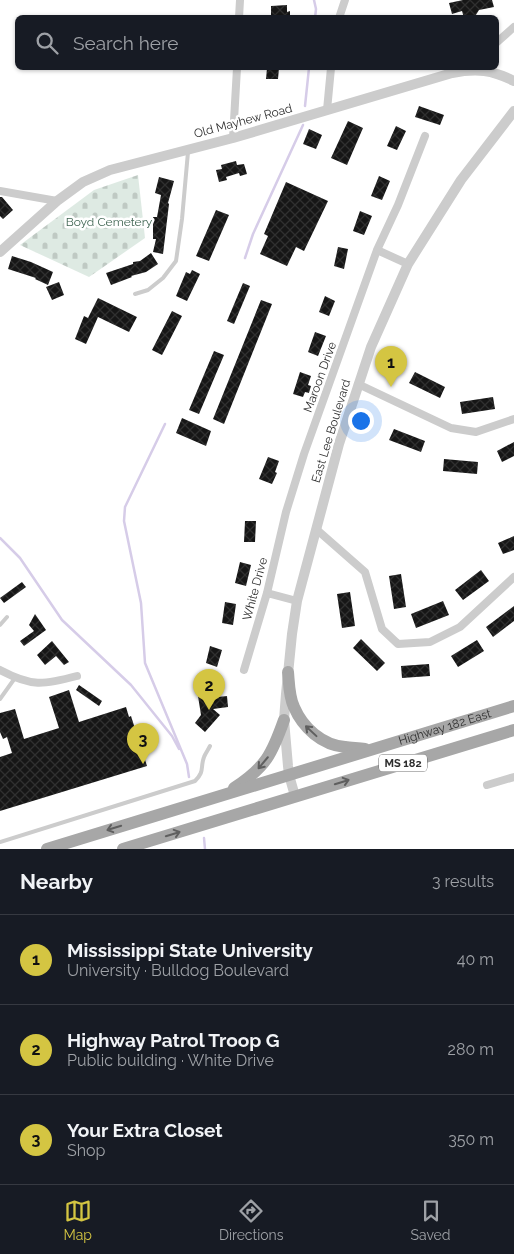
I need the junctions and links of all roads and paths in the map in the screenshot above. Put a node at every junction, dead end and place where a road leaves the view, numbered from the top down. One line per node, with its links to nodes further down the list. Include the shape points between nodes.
1 (240, 0): 3 (street)
2 (345, 0): 4 (street)
3 (239, 15)
4 (340, 15)
5 (514, 27): 6 (street)
6 (499, 40)
7 (238, 70): 15 (street)
8 (331, 70): 12 (street)
9 (466, 70): 12 (street, Old Mayhew Road)
10 (485, 70): 11 (street, Old Mayhew Road)
11 (514, 81)
12 (327, 110): 15 (street, Old Mayhew Road)
13 (514, 111): 21 (street, East Lee Boulevard, via 462,180)
14 (425, 136): 19 (street, Maroon Drive)
15 (233, 138): 16 (street, Old Mayhew Road)
16 (188, 150): 18 (street, Old Mayhew Road, via 110,170 83,182); 22 (lane, via 176,261 163,278 148,290)
17 (0, 191): 18 (street)
18 (56, 201): 20 (street, Old Mayhew Road)
19 (377, 250): 21 (street); 25 (street, Maroon Drive)
20 (0, 252)
21 (408, 264): 23 (street, East Lee Boulevard)
22 (135, 294)
23 (358, 384): 24 (street, via 451,428 476,432); 26 (street, East Lee Boulevard)
24 (514, 420)
25 (286, 512): 28 (street, White Drive)
26 (316, 529): 27 (street, via 365,572 382,629 398,644 430,642 460,627); 29 (street, East Lee Boulevard)
27 (514, 577)
28 (267, 593): 29 (street); 33 (street, White Drive)
29 (297, 601): 34 (street, East Lee Boulevard)
30 (7, 617): 31 (lane)
31 (0, 625)
32 (0, 670): 36 (street)
33 (244, 670)
34 (288, 672): 39 (street, East Lee Boulevard); 42 (main road, one-way to 34, via 344,748 312,733 294,707)
35 (77, 676): 36 (street, via 41,683)
36 (15, 678): 37 (lane)
37 (0, 699)
38 (514, 706): 42 (main road, Highway 182 East / MS 182)
39 (284, 720): 43 (street, East Lee Boulevard); 46 (main road, one-way to 46, via 273,751 265,762)
40 (514, 730): 47 (main road, MS 182, one-way to 40)
41 (210, 746): 48 (lane, via 203,759 201,775 195,781)
42 (372, 749): 43 (main road, Highway 182 East / MS 182)
43 (289, 775): 46 (main road, MS 182); 47 (street, East Lee Boulevard)
44 (514, 777): 45 (street)
45 (487, 785)
46 (224, 795): 49 (main road, MS 182, one-way to 49)
47 (296, 796): 50 (main road, MS 182, one-way to 47)
48 (0, 842)
49 (47, 849)
50 (123, 849)

